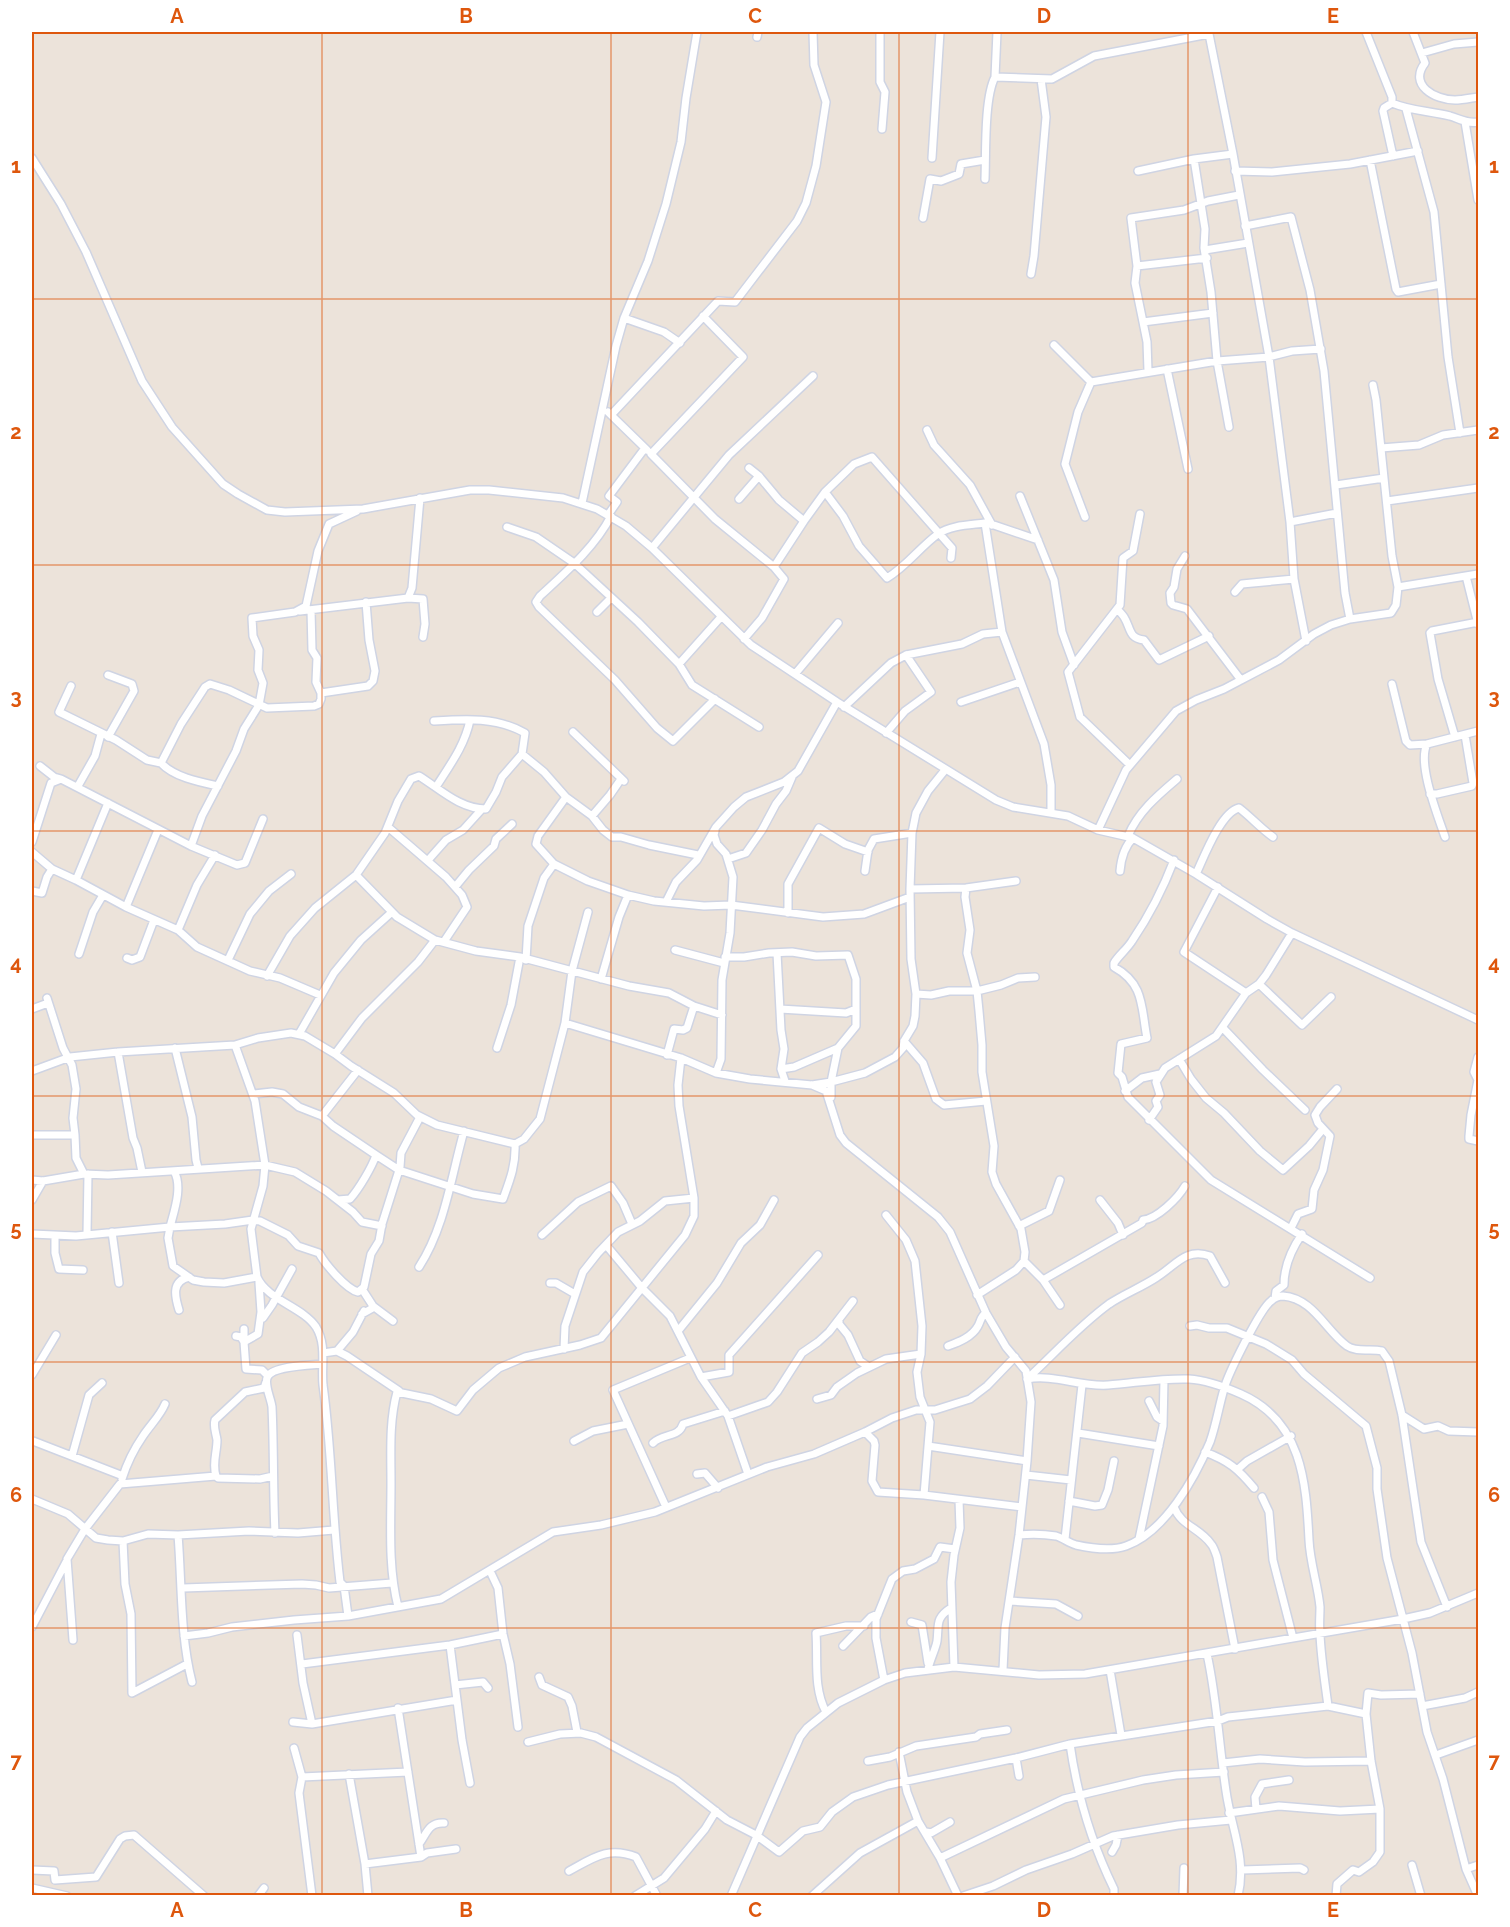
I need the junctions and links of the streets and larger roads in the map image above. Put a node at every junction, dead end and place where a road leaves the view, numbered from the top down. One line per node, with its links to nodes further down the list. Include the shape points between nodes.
1 (698, 32): 42 (street, via 681,142 666,204)
2 (813, 32): 41 (street, via 814,65 826,102 806,203 797,221 735,302 718,301)
3 (880, 32): 18 (street, via 880,82 885,92)
4 (940, 32): 22 (street)
5 (997, 32): 11 (street)
6 (1366, 32): 14 (street)
7 (1413, 32): 10 (street)
8 (1209, 33): 12 (street, via 1094,56 1052,79); 20 (street)
9 (1479, 42): 10 (street)
10 (1422, 53): 13 (street, via 1425,63 1419,78 1425,88 1453,100)
11 (995, 77): 12 (street); 25 (street, via 991,85)
12 (1041, 79): 38 (street, via 1046,117)
13 (1479, 97)
14 (1392, 103): 15 (street); 21 (street, via 1383,111)
15 (1406, 109): 16 (street); 19 (street)
16 (1465, 122): 17 (street); 31 (street)
17 (1479, 122)
18 (882, 129)
19 (1418, 151): 21 (street); 39 (street, via 1434,212)
20 (1233, 154): 24 (street); 28 (street)
21 (1393, 156): 26 (street)
22 (932, 158)
23 (32, 159): 77 (street, via 82,244 142,381 172,427 224,484 255,504 285,512)
24 (1194, 159): 27 (street); 32 (street)
25 (986, 160): 29 (street); 33 (street, via 961,164 959,174 930,179)
26 (1370, 160): 28 (street, via 1272,172); 39 (street, via 1396,289 1398,292)
27 (1138, 171)
28 (1235, 171): 30 (street)
29 (985, 179)
30 (1239, 195): 32 (street); 34 (street)
31 (1479, 200)
32 (1200, 205): 36 (street); 37 (street, via 1131,218)
33 (923, 218)
34 (1245, 226): 35 (street); 46 (street, via 1291,217)
35 (1248, 243): 36 (street); 47 (street)
36 (1206, 254): 37 (street); 40 (street)
37 (1137, 266): 43 (street, via 1135,283)
38 (1030, 274)
39 (1441, 284): 59 (street)
40 (1213, 313): 43 (street); 48 (street)
41 (704, 316): 44 (street); 62 (street, via 743,357)
42 (624, 318): 44 (street, via 664,332); 54 (street)
43 (1143, 322): 50 (street)
44 (680, 343): 55 (street)
45 (1054, 345): 52 (street)
46 (1321, 349): 47 (street); 67 (street)
47 (1269, 357): 48 (street); 83 (street)
48 (1217, 361): 49 (street); 56 (street)
49 (1167, 369): 50 (street); 64 (street)
50 (1149, 371): 52 (street)
51 (813, 376): 71 (street, via 729,455)
52 (1091, 382): 81 (street, via 1078,412 1065,464)
53 (1373, 385): 61 (street)
54 (603, 407): 55 (street); 75 (street)
55 (611, 415): 60 (street)
56 (1229, 427)
57 (927, 430): 85 (street, via 934,445 970,486)
58 (1479, 430): 59 (street)
59 (1460, 433): 61 (street, via 1419,445)
60 (645, 448): 62 (street); 80 (street, via 609,496 617,502)
61 (1381, 448): 66 (street)
62 (651, 454): 71 (street)
63 (749, 468): 65 (street)
64 (1188, 469)
65 (759, 476): 73 (street); 82 (street)
66 (1384, 478): 67 (street); 74 (street)
67 (1336, 485): 78 (street)
68 (1479, 488): 74 (street)
69 (825, 492): 82 (street); 87 (street, via 854,464 872,457); 87 (street, via 859,546 887,578)
70 (1020, 496): 88 (street)
71 (693, 497): 89 (street); 93 (street)
72 (420, 498): 75 (street, via 489,490); 76 (street); 99 (street)
73 (739, 499)
74 (1387, 501): 97 (street)
75 (582, 503): 80 (street)
76 (363, 509): 77 (street); 84 (street)
77 (326, 511): 84 (street)
78 (1337, 513): 83 (street); 107 (street)
79 (1140, 514): 102 (street, via 1133,551 1123,558)
80 (609, 516): 89 (street); 92 (street, via 603,531)
81 (1085, 517)
82 (804, 521): 93 (street)
83 (1290, 522): 96 (street)
84 (328, 524): 104 (street, via 306,606)
85 (989, 524): 87 (street, via 960,526); 88 (street); 110 (street)
86 (507, 527): 92 (street, via 536,537)
87 (940, 533): 91 (street, via 952,548)
88 (1038, 540): 117 (street, via 1054,580 1062,632)
89 (652, 548): 106 (street)
90 (1185, 556): 111 (street, via 1177,569 1170,599 1173,605 1187,609)
91 (951, 558)
92 (574, 563): 100 (street); 125 (street, via 536,602 657,728 673,741)
93 (774, 567): 113 (street, via 784,579 762,618)
94 (1479, 574): 95 (street)
95 (1466, 576): 97 (street); 109 (street)
96 (1294, 579): 98 (street, via 1242,584); 114 (street)
97 (1398, 587): 107 (street, via 1391,613)
98 (1235, 592)
99 (408, 598): 101 (street); 112 (street, via 423,599)
100 (611, 598): 105 (street); 116 (street)
101 (366, 602): 103 (street); 124 (street, via 373,681 368,686)
102 (1117, 609): 111 (street, via 1125,617 1130,633 1144,640 1159,660); 117 (street)
103 (311, 610): 104 (street); 124 (street, via 312,650 317,658 316,682)
104 (295, 612): 128 (street, via 252,618 263,683)
105 (597, 612)
106 (721, 617): 113 (street); 116 (street)
107 (1350, 619): 114 (street, via 1323,629)
108 (838, 623): 118 (street)
109 (1478, 623): 138 (street, via 1430,633)
110 (1002, 632): 115 (street); 121 (street)
111 (1209, 636): 120 (street)
112 (423, 637)
113 (744, 639): 118 (street)
114 (1306, 641): 120 (street)
115 (906, 655): 129 (street, via 891,663); 135 (street, via 931,692 905,711)
116 (679, 664): 125 (street, via 692,685)
117 (1074, 665): 142 (street, via 1068,672 1080,717)
118 (795, 674): 126 (street)
119 (108, 675): 137 (street, via 132,684 134,691)
120 (1241, 680): 142 (street, via 1176,711)
121 (1020, 682): 127 (street); 156 (street, via 1044,744)
122 (1392, 684): 139 (street, via 1406,741 1410,745)
123 (71, 686): 137 (street, via 58,712)
124 (321, 693): 128 (street, via 314,706)
125 (715, 699): 132 (street)
126 (837, 702): 129 (street); 145 (street)
127 (961, 702)
128 (259, 705): 141 (street, via 210,684 181,724); 149 (street)
129 (844, 707): 135 (street)
130 (435, 720): 131 (street)
131 (470, 720): 140 (street, via 488,720 525,733); 150 (street, via 461,748)
132 (759, 727)
133 (1479, 731): 136 (street)
134 (573, 732): 157 (street, via 622,780)
135 (886, 733): 144 (street)
136 (1465, 735): 138 (street); 151 (street, via 1472,786)
137 (104, 736): 141 (street, via 147,760); 148 (street)
138 (1455, 737): 139 (street)
139 (1427, 744): 151 (street, via 1423,751)
140 (522, 754): 152 (street, via 544,771); 155 (street, via 502,777 486,809)
141 (161, 763): 149 (street, via 197,782)
142 (1130, 765): 164 (street)
143 (40, 766): 146 (street)
144 (945, 770): 156 (street, via 1012,807); 165 (street, via 916,813)
145 (792, 777): 162 (street, via 746,797); 176 (street, via 746,853)
146 (61, 779): 148 (street); 169 (street, via 51,783)
147 (1178, 779): 166 (street, via 1146,806 1133,824)
148 (78, 786): 153 (street)
149 (218, 786): 170 (street)
150 (436, 787): 154 (street); 161 (street, via 419,776 411,779)
151 (1430, 794): 168 (street)
152 (566, 797): 157 (street); 178 (street, via 536,842)
153 (108, 803): 163 (street); 185 (street)
154 (468, 806): 155 (street); 159 (street)
155 (482, 809): 159 (street)
156 (1051, 813): 164 (street)
157 (592, 816): 174 (street, via 612,837)
158 (263, 819): 173 (street, via 245,862 237,865)
159 (471, 820): 175 (street)
160 (512, 824): 187 (street)
161 (388, 827): 184 (street); 187 (street)
162 (716, 827): 174 (street); 176 (street, via 717,844)
163 (158, 830): 170 (street); 196 (street)
164 (1098, 830): 166 (street)
165 (912, 833): 172 (street, via 878,837 871,842); 191 (street)
166 (1130, 837): 177 (street); 181 (street)
167 (1273, 837): 183 (street, via 1244,811 1235,809 1221,825)
168 (1445, 837)
169 (32, 842)
170 (191, 846): 173 (street)
171 (32, 852): 179 (street)
172 (868, 852): 180 (street); 199 (street, via 819,828 788,884)
173 (215, 855): 201 (street)
174 (698, 855): 194 (street)
175 (430, 858)
176 (728, 859): 195 (street, via 733,877)
177 (1174, 860): 183 (street); 252 (street, via 1163,889 1131,943 1114,963 1143,1001 1147,1038 1121,1044 1118,1073)
178 (554, 864): 193 (street); 209 (street, via 544,878 528,926)
179 (52, 869): 185 (street); 190 (street, via 42,893)
180 (865, 871)
181 (1120, 871)
182 (291, 874): 210 (street, via 269,891 250,914)
183 (1196, 874): 188 (street)
184 (356, 875): 197 (street); 213 (street, via 290,936)
185 (76, 880): 192 (street)
186 (1016, 881): 189 (street)
187 (455, 887): 204 (street, via 467,907)
188 (1218, 887): 202 (street); 218 (street, via 1184,952)
189 (966, 888): 191 (street); 217 (street, via 970,930 967,953)
190 (32, 891)
191 (910, 893): 199 (street, via 864,914 823,917); 219 (street)
192 (103, 895): 196 (street); 207 (street)
193 (628, 895): 194 (street); 215 (street)
194 (666, 902): 195 (street)
195 (731, 905): 199 (street); 211 (street)
196 (126, 907): 200 (street)
197 (392, 912): 203 (street); 220 (street, via 361,940)
198 (588, 912): 212 (street)
199 (788, 913)
200 (154, 920): 201 (street); 208 (street, via 140,957)
201 (178, 930): 210 (street, via 197,947)
202 (1292, 933): 216 (street); 227 (street)
203 (435, 940): 209 (street); 237 (street, via 362,1018)
204 (445, 940)
205 (675, 950): 211 (street)
206 (777, 953): 211 (street); 224 (street); 225 (street, via 848,955 856,979)
207 (79, 954)
208 (127, 958)
209 (523, 958): 212 (street); 235 (street)
210 (228, 960): 213 (street)
211 (725, 960): 226 (street)
212 (572, 971): 215 (street); 228 (street)
213 (267, 976): 220 (street)
214 (1035, 977): 217 (street, via 1018,978)
215 (601, 979): 222 (street, via 669,993)
216 (1259, 984): 218 (street); 221 (street, via 1302,1025)
217 (977, 991): 219 (street); 254 (street)
218 (1246, 993): 229 (street)
219 (916, 994): 231 (street, via 913,1026)
220 (320, 995): 230 (street)
221 (1331, 997)
222 (694, 1006): 226 (street); 238 (street, via 687,1028 674,1029)
223 (32, 1009): 240 (street, via 47,1000)
224 (780, 1009): 225 (street, via 846,1013); 243 (street, via 784,1049)
225 (856, 1009): 233 (street, via 856,1026)
226 (722, 1015): 246 (street, via 721,1059)
227 (1479, 1020)
228 (565, 1023): 238 (street); 265 (street, via 540,1119)
229 (1223, 1028): 242 (street); 256 (street)
230 (299, 1034): 232 (street, via 258,1038); 237 (street)
231 (904, 1041): 249 (street, via 895,1057 865,1073); 254 (street, via 923,1063 936,1099 944,1104)
232 (235, 1045): 234 (street); 253 (street)
233 (838, 1047): 243 (street); 249 (street)
234 (175, 1048): 236 (street); 268 (street, via 192,1117)
235 (497, 1048)
236 (118, 1052): 240 (street); 271 (street, via 132,1138)
237 (335, 1054): 244 (street)
238 (668, 1055): 241 (street)
239 (1479, 1057): 264 (street, via 1474,1072 1478,1080 1469,1136)
240 (68, 1058): 245 (street); 263 (street, via 76,1089)
241 (681, 1058): 246 (street); 278 (street, via 679,1106)
242 (1179, 1059): 247 (street); 260 (street, via 1206,1098 1283,1170)
243 (781, 1069): 248 (street)
244 (358, 1070): 257 (street); 258 (street, via 394,1093)
245 (32, 1071)
246 (716, 1073): 248 (street)
247 (1160, 1074): 252 (street, via 1142,1078); 259 (street, via 1156,1082 1158,1107)
248 (785, 1081): 250 (street)
249 (831, 1082): 250 (street); 255 (street)
250 (812, 1084): 255 (street, via 826,1091)
251 (1337, 1089): 260 (street, via 1315,1115)
252 (1125, 1090): 259 (street)
253 (253, 1094): 257 (street, via 283,1094 298,1107); 267 (street)
254 (986, 1101): 287 (street, via 994,1146 992,1172)
255 (830, 1102): 313 (street, via 846,1143 938,1216 950,1232)
256 (1305, 1110)
257 (322, 1116): 266 (street)
258 (420, 1117): 261 (street); 269 (street, via 401,1153)
259 (1149, 1120): 294 (street, via 1211,1180)
260 (1323, 1129): 288 (street, via 1330,1136 1312,1209 1298,1214)
261 (464, 1131): 265 (street); 276 (street)
262 (32, 1135): 263 (street)
263 (75, 1135): 272 (street, via 76,1158)
264 (1479, 1141)
265 (515, 1144): 276 (street, via 513,1174 503,1200)
266 (376, 1155): 269 (street); 280 (street, via 356,1192 350,1199)
267 (265, 1165): 268 (street); 280 (street, via 295,1172); 284 (street)
268 (198, 1168): 270 (street)
269 (399, 1170): 276 (street); 286 (street)
270 (174, 1171): 271 (street); 289 (street, via 177,1188)
271 (142, 1172): 272 (street)
272 (86, 1174): 275 (street); 292 (street)
273 (32, 1180): 275 (street)
274 (1060, 1180): 287 (street, via 1049,1211)
275 (43, 1181): 279 (street)
276 (451, 1186): 300 (street, via 431,1247)
277 (1185, 1186): 295 (street, via 1171,1203)
278 (694, 1198): 285 (street, via 665,1201); 310 (street, via 694,1216 685,1235)
279 (32, 1200)
280 (338, 1200): 286 (street, via 362,1222)
281 (774, 1200): 326 (street, via 760,1225 741,1243 717,1283)
282 (1100, 1200): 295 (street)
283 (886, 1215): 335 (street, via 906,1240 915,1261)
284 (253, 1220): 289 (street); 305 (street); 311 (street, via 288,1235 298,1246 319,1253 353,1291)
285 (632, 1224): 293 (street, via 611,1186 578,1202); 297 (street)
286 (382, 1226): 311 (street)
287 (1019, 1226): 299 (street)
288 (1292, 1226)
289 (170, 1227): 290 (street); 303 (street, via 173,1266)
290 (112, 1232): 292 (street); 307 (street)
291 (32, 1234): 296 (street)
292 (87, 1234): 296 (street)
293 (542, 1234)
294 (1302, 1234): 304 (street); 315 (street, via 1292,1249 1284,1285 1276,1291)
295 (1123, 1235): 306 (street)
296 (56, 1236): 302 (street, via 59,1269)
297 (606, 1245): 310 (street); 312 (street, via 583,1272)
298 (818, 1255): 341 (street, via 729,1355 729,1372)
299 (1024, 1261): 306 (street); 313 (street)
300 (419, 1268)
301 (292, 1269): 314 (street)
302 (82, 1270)
303 (189, 1277): 305 (street, via 216,1283); 319 (street, via 177,1284 174,1295)
304 (1370, 1278)
305 (258, 1280): 314 (street); 321 (street)
306 (1043, 1280): 317 (street)
307 (120, 1283)
308 (550, 1283): 312 (street)
309 (1225, 1283): 343 (street, via 1210,1256 1182,1258 1102,1310)
310 (642, 1288): 326 (street, via 670,1316); 332 (street, via 601,1338)
311 (362, 1289): 318 (street)
312 (575, 1294): 332 (street, via 565,1326)
313 (977, 1295): 320 (street)
314 (276, 1296): 321 (street); 334 (street, via 316,1327)
315 (1275, 1298): 329 (street, via 1268,1302); 354 (street, via 1285,1296 1303,1304 1349,1348 1382,1351 1389,1361)
316 (853, 1300): 323 (street)
317 (1060, 1305)
318 (373, 1306): 322 (street); 333 (street, via 363,1312)
319 (179, 1310)
320 (986, 1313): 331 (street, via 976,1330); 336 (street)
321 (261, 1320): 330 (street, via 258,1334)
322 (393, 1321)
323 (839, 1321): 339 (street, via 860,1361); 353 (street, via 802,1353 768,1402)
324 (1190, 1326): 329 (street, via 1227,1328)
325 (244, 1329): 330 (street)
326 (678, 1331): 337 (street)
327 (56, 1335): 340 (street)
328 (236, 1336): 330 (street)
329 (1248, 1337): 347 (street); 413 (street, via 1292,1360 1366,1426 1377,1468 1384,1540)
330 (244, 1342): 342 (street, via 246,1369 262,1370)
331 (948, 1346)
332 (564, 1349): 348 (street, via 525,1357 499,1368 473,1390 457,1411 431,1398)
333 (338, 1351): 334 (street); 348 (street)
334 (323, 1353): 338 (street)
335 (921, 1354): 339 (street, via 886,1359); 352 (street, via 917,1372)
336 (1015, 1357): 343 (street); 352 (street, via 970,1399)
337 (690, 1358): 341 (street); 356 (street, via 613,1390)
338 (322, 1364): 342 (street, via 274,1370); 391 (street)
339 (870, 1366): 349 (street, via 831,1395)
340 (32, 1376)
341 (701, 1377): 353 (street)
342 (267, 1379): 374 (street, via 264,1388 245,1392 215,1419); 375 (street, via 272,1406)
343 (1027, 1379): 346 (street, via 1049,1378); 368 (street, via 1031,1402)
344 (1164, 1380): 346 (street); 347 (street, via 1191,1379); 355 (street)
345 (102, 1383): 367 (street, via 89,1395)
346 (1082, 1385): 359 (street)
347 (1225, 1386): 360 (street, via 1263,1405); 366 (street)
348 (399, 1391): 402 (street, via 391,1414)
349 (817, 1399)
350 (1149, 1401): 355 (street, via 1156,1417)
351 (165, 1404): 376 (street, via 134,1451)
352 (925, 1411): 357 (street, via 892,1418); 364 (street, via 930,1422)
353 (726, 1414): 363 (street, via 683,1424 678,1434 658,1438); 372 (street)
354 (1402, 1415): 358 (street, via 1424,1429 1438,1426 1449,1431); 408 (street, via 1421,1542)
355 (1163, 1421): 365 (street)
356 (628, 1424): 362 (street, via 593,1431); 386 (street)
357 (865, 1432): 372 (street, via 814,1454); 380 (street, via 875,1445 872,1481 878,1492)
358 (1479, 1432)
359 (1078, 1433): 365 (street); 377 (street)
360 (1290, 1436): 370 (street); 419 (street, via 1308,1501)
361 (33, 1441): 367 (street)
362 (574, 1441)
363 (653, 1443)
364 (928, 1446): 368 (street); 380 (street)
365 (1159, 1446): 397 (street)
366 (1205, 1452): 370 (street); 388 (street)
367 (72, 1456): 376 (street)
368 (1027, 1461): 373 (street)
369 (1114, 1461): 384 (street, via 1102,1505)
370 (1239, 1469): 379 (street)
371 (697, 1474): 378 (street, via 705,1473)
372 (748, 1474): 378 (street)
373 (1026, 1475): 377 (street); 387 (street)
374 (216, 1476): 375 (street); 376 (street)
375 (273, 1476): 389 (street)
376 (121, 1480): 390 (street)
377 (1071, 1480): 384 (street)
378 (718, 1488): 386 (street)
379 (1254, 1488)
380 (924, 1495): 383 (street)
381 (1262, 1497): 421 (street, via 1269,1512 1273,1560)
382 (34, 1500): 385 (street); 390 (street, via 68,1514)
383 (959, 1500): 387 (street); 399 (street, via 960,1528)
384 (1070, 1501): 396 (street)
385 (32, 1507)
386 (666, 1507): 401 (street, via 601,1525 553,1532)
387 (1022, 1507): 395 (street)
388 (1174, 1507): 397 (street); 425 (street, via 1177,1516 1212,1544)
389 (275, 1521): 392 (street); 393 (street)
390 (85, 1529): 398 (street, via 96,1538); 400 (street)
391 (334, 1530): 393 (street); 403 (street, via 340,1582)
392 (266, 1532): 393 (street); 394 (street)
393 (275, 1533)
394 (178, 1535): 398 (street, via 148,1534); 404 (street)
395 (1019, 1535): 396 (street); 406 (street)
396 (1065, 1539): 397 (street, via 1075,1545 1116,1548)
397 (1139, 1539)
398 (123, 1541): 427 (street, via 131,1614 132,1693)
399 (955, 1549): 409 (street); 410 (street, via 940,1547 934,1559 895,1575)
400 (68, 1559): 416 (street); 422 (street)
401 (490, 1571): 407 (street, via 441,1599); 417 (street, via 498,1588)
402 (392, 1582): 403 (street); 407 (street)
403 (344, 1586): 404 (street); 411 (street)
404 (183, 1588): 420 (street)
405 (1479, 1593): 408 (street)
406 (1010, 1601): 412 (street, via 1056,1604); 431 (street)
407 (398, 1607): 411 (street)
408 (1447, 1607): 413 (street)
409 (951, 1608): 429 (street); 430 (street, via 939,1620)
410 (878, 1614): 415 (street); 434 (street, via 876,1638)
411 (348, 1616): 420 (street, via 232,1627)
412 (1078, 1616)
413 (1403, 1619): 419 (street); 439 (street)
414 (911, 1622): 430 (street, via 922,1625)
415 (864, 1626): 424 (street); 444 (street, via 816,1633 820,1700)
416 (32, 1627)
417 (503, 1634): 423 (street); 449 (street)
418 (297, 1635): 428 (street)
419 (1320, 1635): 421 (street); 441 (street)
420 (184, 1636): 427 (street)
421 (1293, 1638): 425 (street)
422 (73, 1640)
423 (450, 1645): 428 (street); 436 (street)
424 (843, 1646)
425 (1235, 1649): 426 (street)
426 (1207, 1654): 432 (street); 446 (street)
427 (187, 1664): 435 (street)
428 (302, 1664): 448 (street)
429 (954, 1667): 430 (street); 431 (street)
430 (928, 1669): 434 (street)
431 (1003, 1670): 432 (street, via 1056,1675)
432 (1110, 1670): 452 (street)
433 (539, 1677): 451 (street, via 542,1685 568,1697 577,1732)
434 (884, 1680): 444 (street)
435 (192, 1682)
436 (455, 1685): 437 (street, via 483,1682); 440 (street)
437 (488, 1688)
438 (1479, 1692): 442 (street)
439 (1420, 1694): 442 (street); 445 (street, via 1368,1693)
440 (457, 1700): 443 (street); 470 (street)
441 (1328, 1706): 445 (street); 446 (street)
442 (1422, 1706): 458 (street)
443 (398, 1708): 448 (street); 463 (street)
444 (826, 1712): 481 (street, via 800,1737)
445 (1366, 1714): 461 (street)
446 (1218, 1721): 452 (street); 462 (street)
447 (293, 1722): 448 (street)
448 (312, 1724)
449 (518, 1727)
450 (1007, 1730): 457 (street)
451 (581, 1733): 454 (street); 474 (street, via 596,1737 676,1780)
452 (1121, 1735): 455 (street)
453 (1479, 1740): 458 (street)
454 (528, 1742)
455 (1070, 1744): 459 (street); 471 (street)
456 (294, 1748): 467 (street)
457 (899, 1752): 460 (street); 469 (street)
458 (1436, 1755): 494 (street)
459 (1016, 1758): 466 (street); 469 (street)
460 (868, 1761)
461 (1371, 1761): 462 (street); 473 (street)
462 (1223, 1763): 464 (street)
463 (408, 1772): 465 (street); 483 (street)
464 (1224, 1773): 471 (street, via 1176,1775); 475 (street)
465 (349, 1774): 467 (street); 489 (street)
466 (1019, 1776)
467 (302, 1777): 505 (street, via 299,1793)
468 (1289, 1780): 472 (street, via 1262,1784)
469 (905, 1781): 476 (street); 481 (street, via 854,1797 832,1812 820,1827 803,1832 779,1852)
470 (470, 1783)
471 (1080, 1795): 484 (street); 488 (street)
472 (1256, 1809): 473 (street); 475 (street)
473 (1380, 1809): 516 (street, via 1380,1852 1363,1870 1353,1870 1337,1884)
474 (716, 1811): 481 (street); 498 (street, via 664,1878)
475 (1230, 1816): 482 (street); 496 (street)
476 (918, 1821): 479 (street); 480 (street)
477 (950, 1822): 480 (street)
478 (444, 1823): 483 (street, via 429,1827)
479 (909, 1826): 480 (street); 510 (street, via 860,1853)
480 (927, 1833): 488 (street)
481 (756, 1835): 509 (street)
482 (1118, 1835): 484 (street); 486 (street)
483 (419, 1844): 487 (street)
484 (1094, 1844): 512 (street); 513 (street)
485 (456, 1849): 487 (street, via 427,1852)
486 (1112, 1852)
487 (422, 1857): 489 (street)
488 (940, 1858): 511 (street)
489 (365, 1864): 506 (street)
490 (1412, 1865): 517 (street)
491 (1479, 1865): 494 (street)
492 (1184, 1868): 514 (street)
493 (32, 1869): 503 (street, via 54,1871 55,1880 96,1877 120,1839 134,1835)
494 (1466, 1869): 518 (street)
495 (569, 1870): 498 (street, via 602,1854 621,1852 636,1857)
496 (1242, 1870): 497 (street); 515 (street)
497 (1304, 1870)
498 (651, 1887): 507 (street); 508 (street)
499 (32, 1888): 501 (street)
500 (264, 1888): 504 (street)
501 (50, 1893): 502 (street)
502 (67, 1896)
503 (204, 1896)
504 (258, 1896)
505 (312, 1896)
506 (368, 1896)
507 (635, 1896)
508 (657, 1896)
509 (730, 1896)
510 (812, 1896)
511 (958, 1896)
512 (963, 1896)
513 (1114, 1896)
514 (1183, 1896)
515 (1238, 1896)
516 (1336, 1896)
517 (1421, 1896)
518 (1478, 1896)

